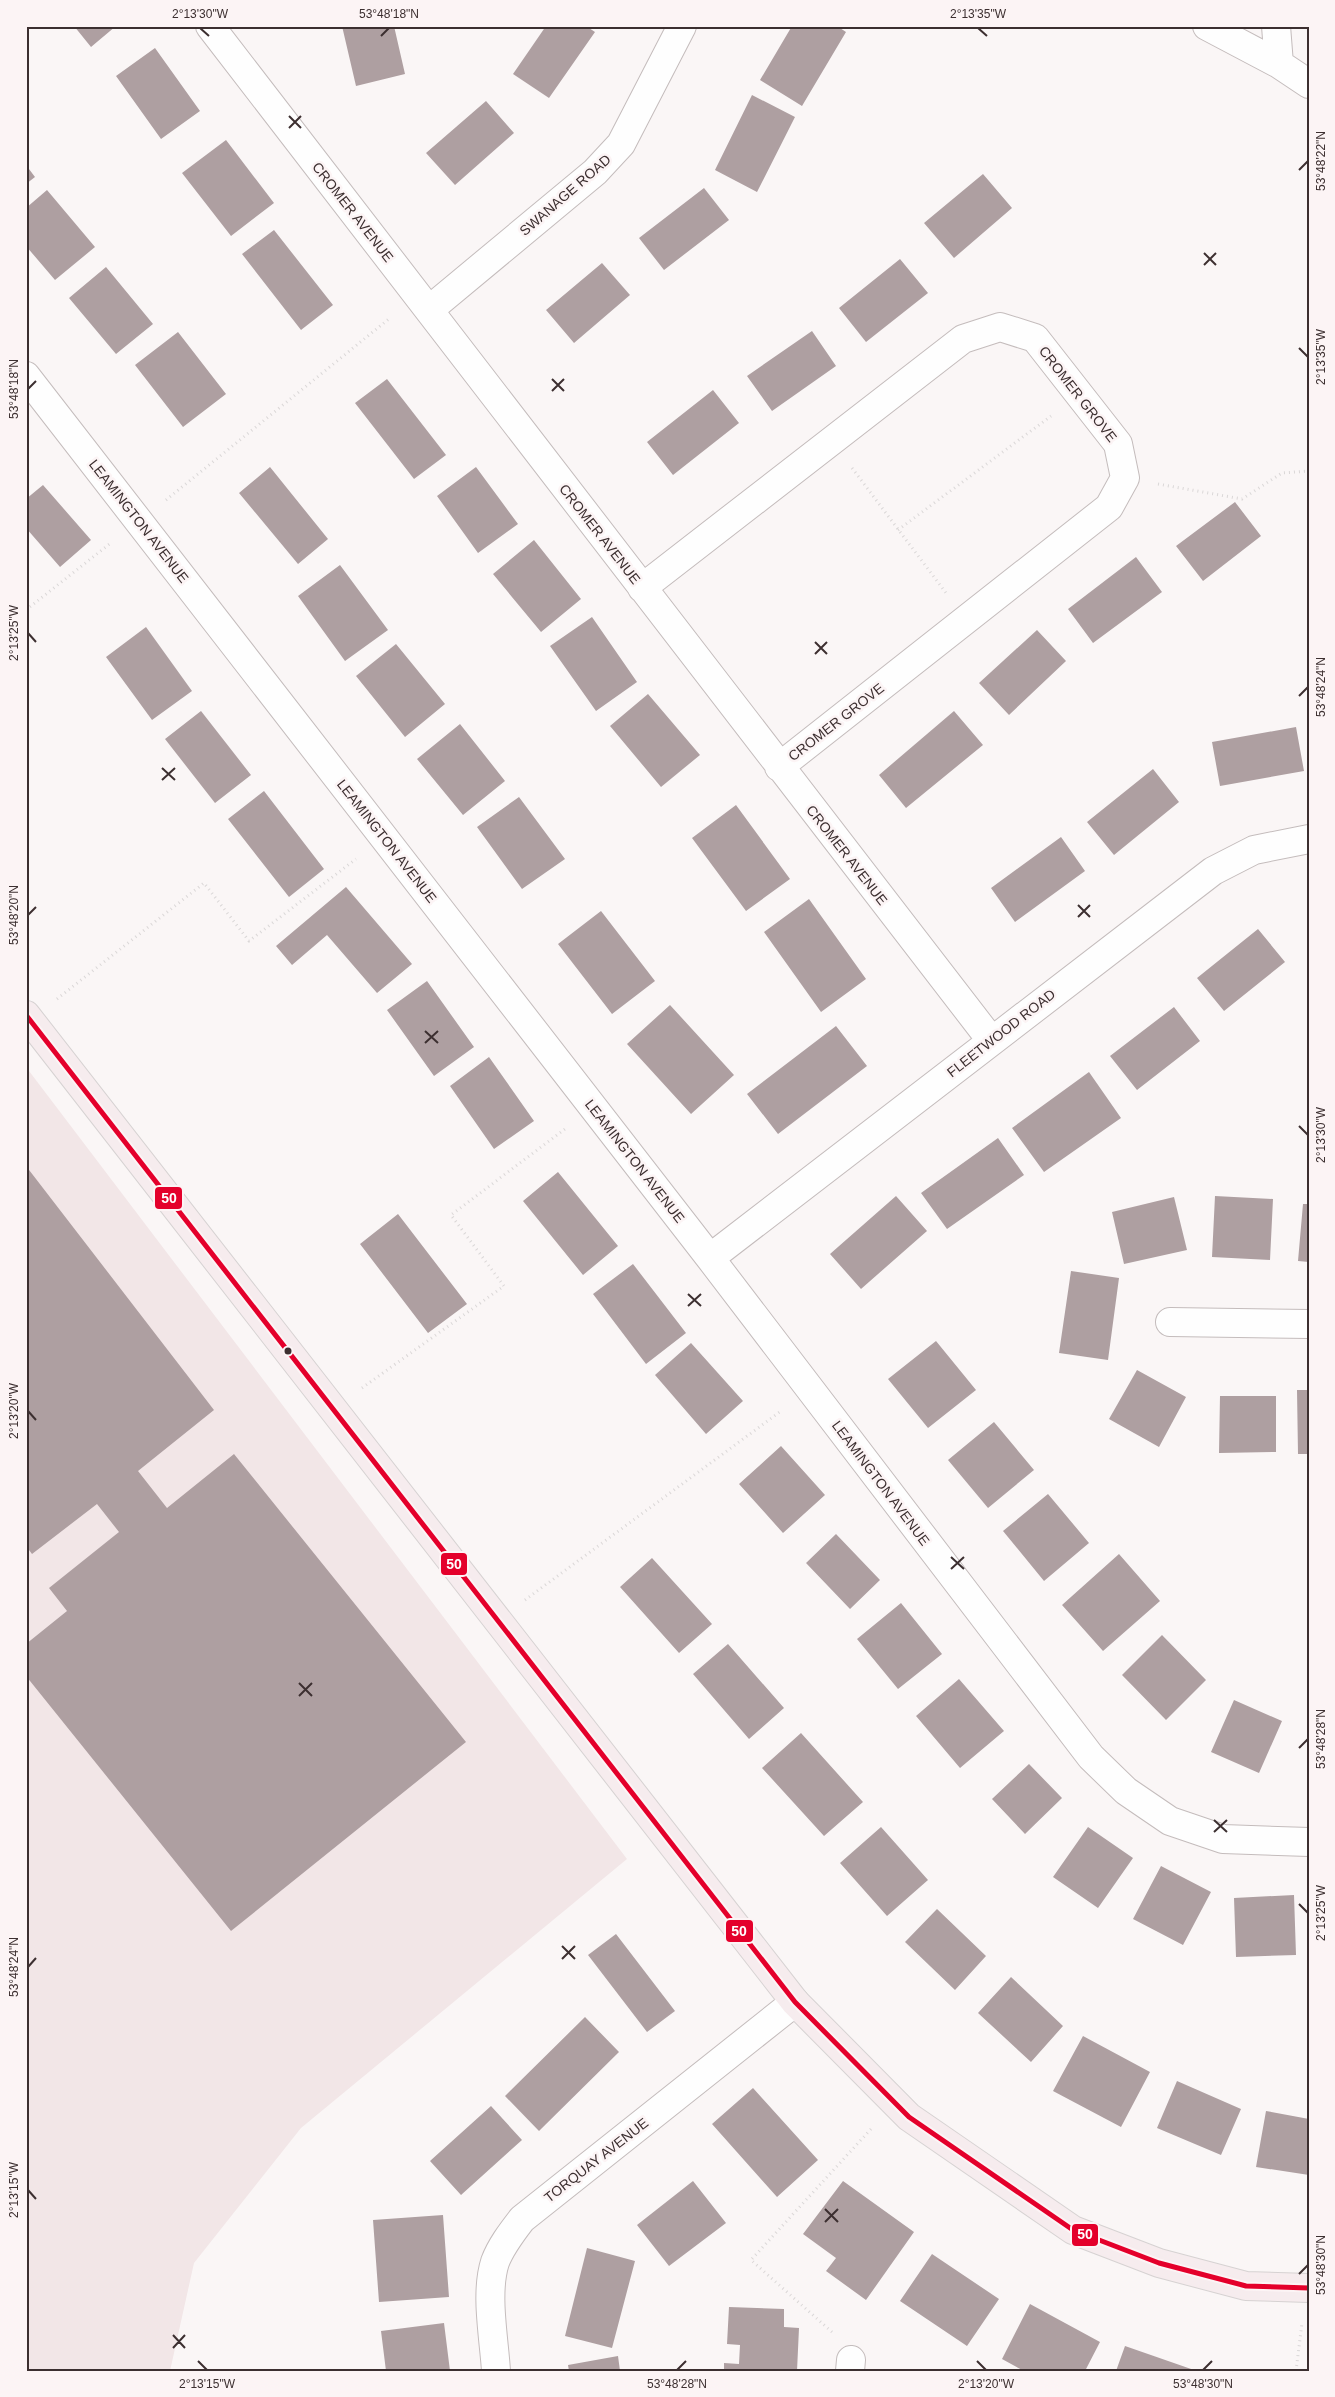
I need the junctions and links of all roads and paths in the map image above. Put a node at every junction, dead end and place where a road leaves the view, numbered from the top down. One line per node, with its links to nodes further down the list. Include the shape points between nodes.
1 (210, 26): 7 (street, CROMER AVENUE)
2 (682, 26): 7 (street, SWANAGE ROAD, via 621,144 595,172)
3 (1207, 26): 5 (street)
4 (1276, 26): 5 (street)
5 (1279, 64): 6 (street)
6 (1309, 84)
7 (423, 303): 13 (path); 15 (street, CROMER AVENUE)
8 (26, 376): 13 (street, LEAMINGTON AVENUE)
9 (1080, 395): 10 (street, CROMER GROVE, via 1035,338 1000,327 963,340); 12 (street, CROMER GROVE, via 1118,444); 14 (path)
10 (831, 441): 14 (path); 15 (street, CROMER GROVE)
11 (1309, 471): 12 (path, via 1282,474 1242,499)
12 (1125, 478): 17 (street, CROMER GROVE, via 1109,507)
13 (139, 521): 16 (path); 19 (street, LEAMINGTON AVENUE)
14 (898, 530): 17 (path)
15 (642, 588): 18 (street, CROMER AVENUE)
16 (26, 610)
17 (966, 619): 18 (street, CROMER GROVE)
18 (779, 767): 22 (street, CROMER AVENUE)
19 (384, 837): 21 (path, via 249,941 204,883); 23 (street, LEAMINGTON AVENUE)
20 (1309, 839): 22 (street, FLEETWOOD ROAD, via 1254,850 1213,871)
21 (28, 1018): 28 (highway)
22 (991, 1040): 24 (street, FLEETWOOD ROAD)
23 (594, 1107): 24 (street, LEAMINGTON AVENUE); 28 (path, via 452,1215 504,1286)
24 (710, 1258): 27 (street, LEAMINGTON AVENUE)
25 (1170, 1322): 26 (street)
26 (1309, 1324)
27 (810, 1390): 29 (path); 30 (street, LEAMINGTON AVENUE, via 1059,1717 1091,1757 1126,1791 1170,1821 1223,1839)
28 (332, 1408): 29 (highway)
29 (497, 1620): 31 (highway)
30 (1309, 1842)
31 (795, 2002): 32 (highway); 35 (street, TORQUAY AVENUE, via 522,2219 495,2261 490,2282)
32 (895, 2103): 33 (highway, via 909,2117 1073,2230 1160,2263 1246,2286); 34 (path, via 751,2260 854,2352)
33 (1307, 2288): 36 (path)
34 (851, 2366)
35 (496, 2371)
36 (1296, 2371)

